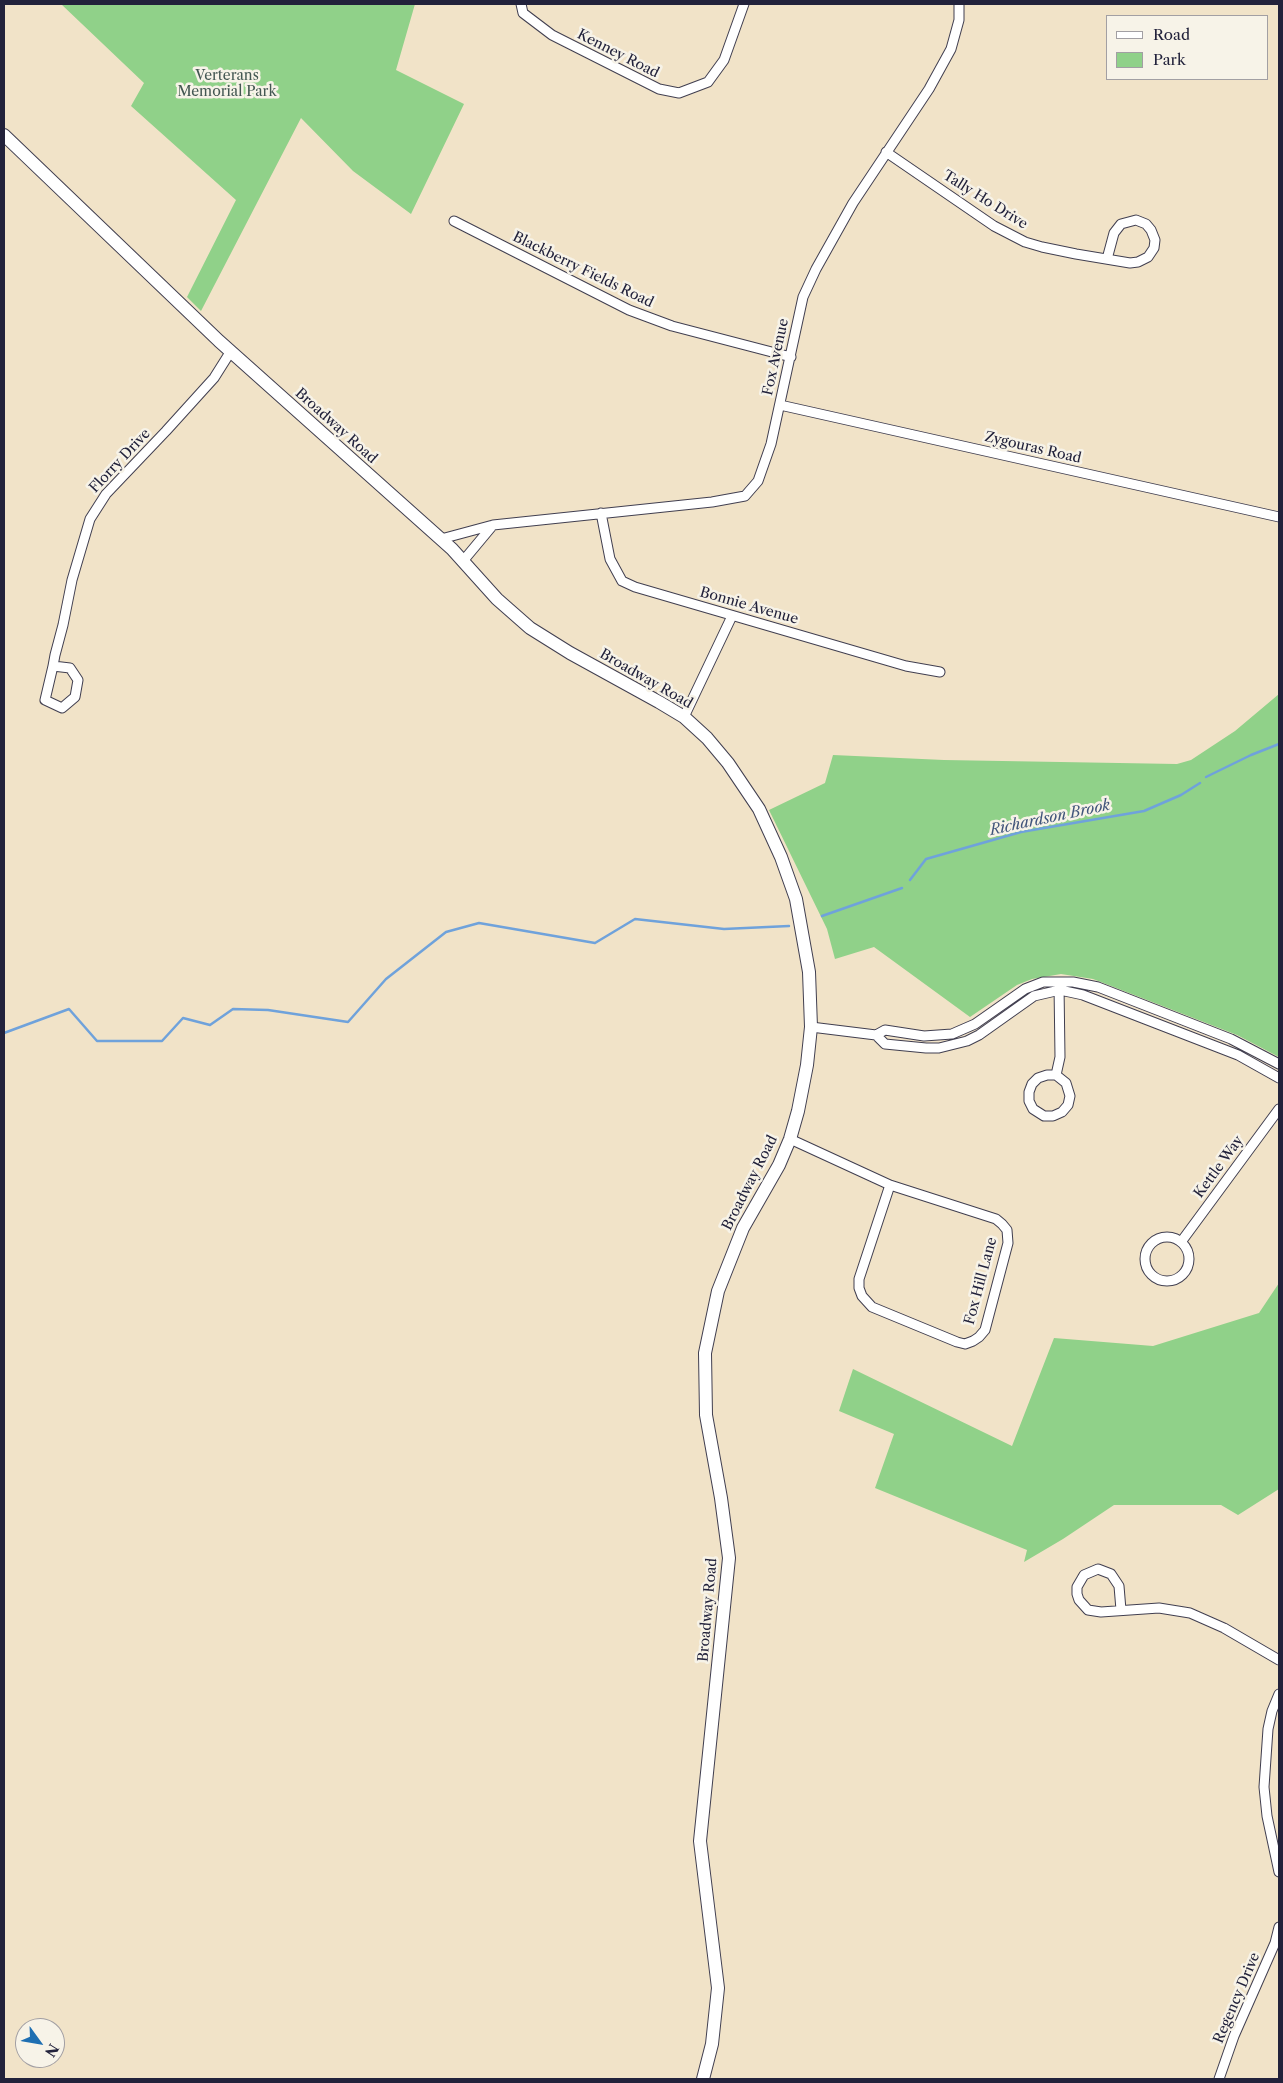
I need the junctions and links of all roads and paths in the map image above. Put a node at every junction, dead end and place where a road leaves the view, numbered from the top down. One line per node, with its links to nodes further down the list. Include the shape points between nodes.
1 (744, 4): 3 (street, Kenney Road, via 724,60 708,82 680,93 659,90 552,35)
2 (959, 4): 5 (street, Fox Avenue, via 959,20 951,49 929,89)
3 (522, 8)
4 (4, 135): 8 (main road, Broadway Road)
5 (886, 152): 7 (street, Tally Ho Drive, via 1009,234 1042,247); 9 (street, Fox Avenue, via 853,203 803,297)
6 (454, 221): 9 (street, Blackberry Fields Road, via 629,310 672,326)
7 (1107, 259): 7 (street, Tally Ho Drive, via 1134,263 1145,259 1154,248 1151,230 1136,220 1121,224 1114,233)
8 (231, 351): 14 (main road, Broadway Road); 17 (street, Florry Drive, via 214,378 97,506 84,537)
9 (791, 357): 10 (street, Fox Avenue)
10 (780, 405): 11 (street, Fox Avenue, via 758,481 745,496); 12 (street, Zygouras Road)
11 (601, 513): 13 (street, Fox Avenue); 16 (street, Bonnie Avenue, via 610,559 622,581 635,588)
12 (1279, 517)
13 (493, 525): 14 (street, Fox Avenue); 15 (street)
14 (441, 539): 15 (main road, Broadway Road)
15 (463, 561): 19 (main road, Broadway Road, via 497,599 530,628)
16 (732, 616): 18 (street, Bonnie Avenue, via 906,666); 19 (street)
17 (53, 666): 17 (street, Florry Drive, via 45,700 62,708 75,697 78,680 70,668)
18 (940, 672)
19 (684, 717): 24 (main road, Broadway Road, via 728,763 759,809 781,857 796,899 806,948)
20 (1060, 985): 21 (street, via 1043,982 1025,988); 22 (street, via 1034,996); 23 (street, via 1098,987); 25 (street); 28 (street, via 1060,1057)
21 (990, 1013): 22 (street); 26 (street, via 952,1034 924,1036 885,1030)
22 (998, 1021): 26 (street, via 967,1041 939,1048 884,1044)
23 (1190, 1023): 25 (street); 27 (street)
24 (811, 1027): 26 (street); 31 (main road, Broadway Road, via 804,1089)
25 (1186, 1034): 29 (street, via 1238,1055)
26 (876, 1035)
27 (1279, 1064)
28 (1056, 1075): 28 (street, via 1038,1078 1029,1092 1033,1109 1044,1116 1062,1112 1070,1101 1069,1087)
29 (1279, 1078)
30 (1279, 1109): 33 (street, Kettle Way)
31 (790, 1138): 32 (street, Fox Hill Lane); 39 (main road, Broadway Road, via 779,1165 742,1228 718,1291 705,1353 706,1415 729,1558 700,1841 718,1988 712,2044)
32 (890, 1185): 32 (street, Fox Hill Lane, via 996,1219 1006,1230 1008,1243 985,1330 973,1341 957,1342 872,1307 862,1296 858,1288 859,1279)
33 (1181, 1242): 33 (street, via 1163,1237 1148,1247 1146,1266 1155,1277 1173,1280 1185,1272 1189,1258)
34 (1121, 1610): 34 (street, via 1119,1586 1111,1574 1098,1569 1084,1575 1077,1587 1083,1605 1094,1612); 35 (street, via 1159,1608 1190,1613 1224,1628)
35 (1279, 1660)
36 (1279, 1694): 37 (street, via 1268,1729 1264,1788)
37 (1279, 1872)
38 (1279, 1928): 40 (street, Regency Drive)
39 (702, 2079)
40 (1219, 2079)

